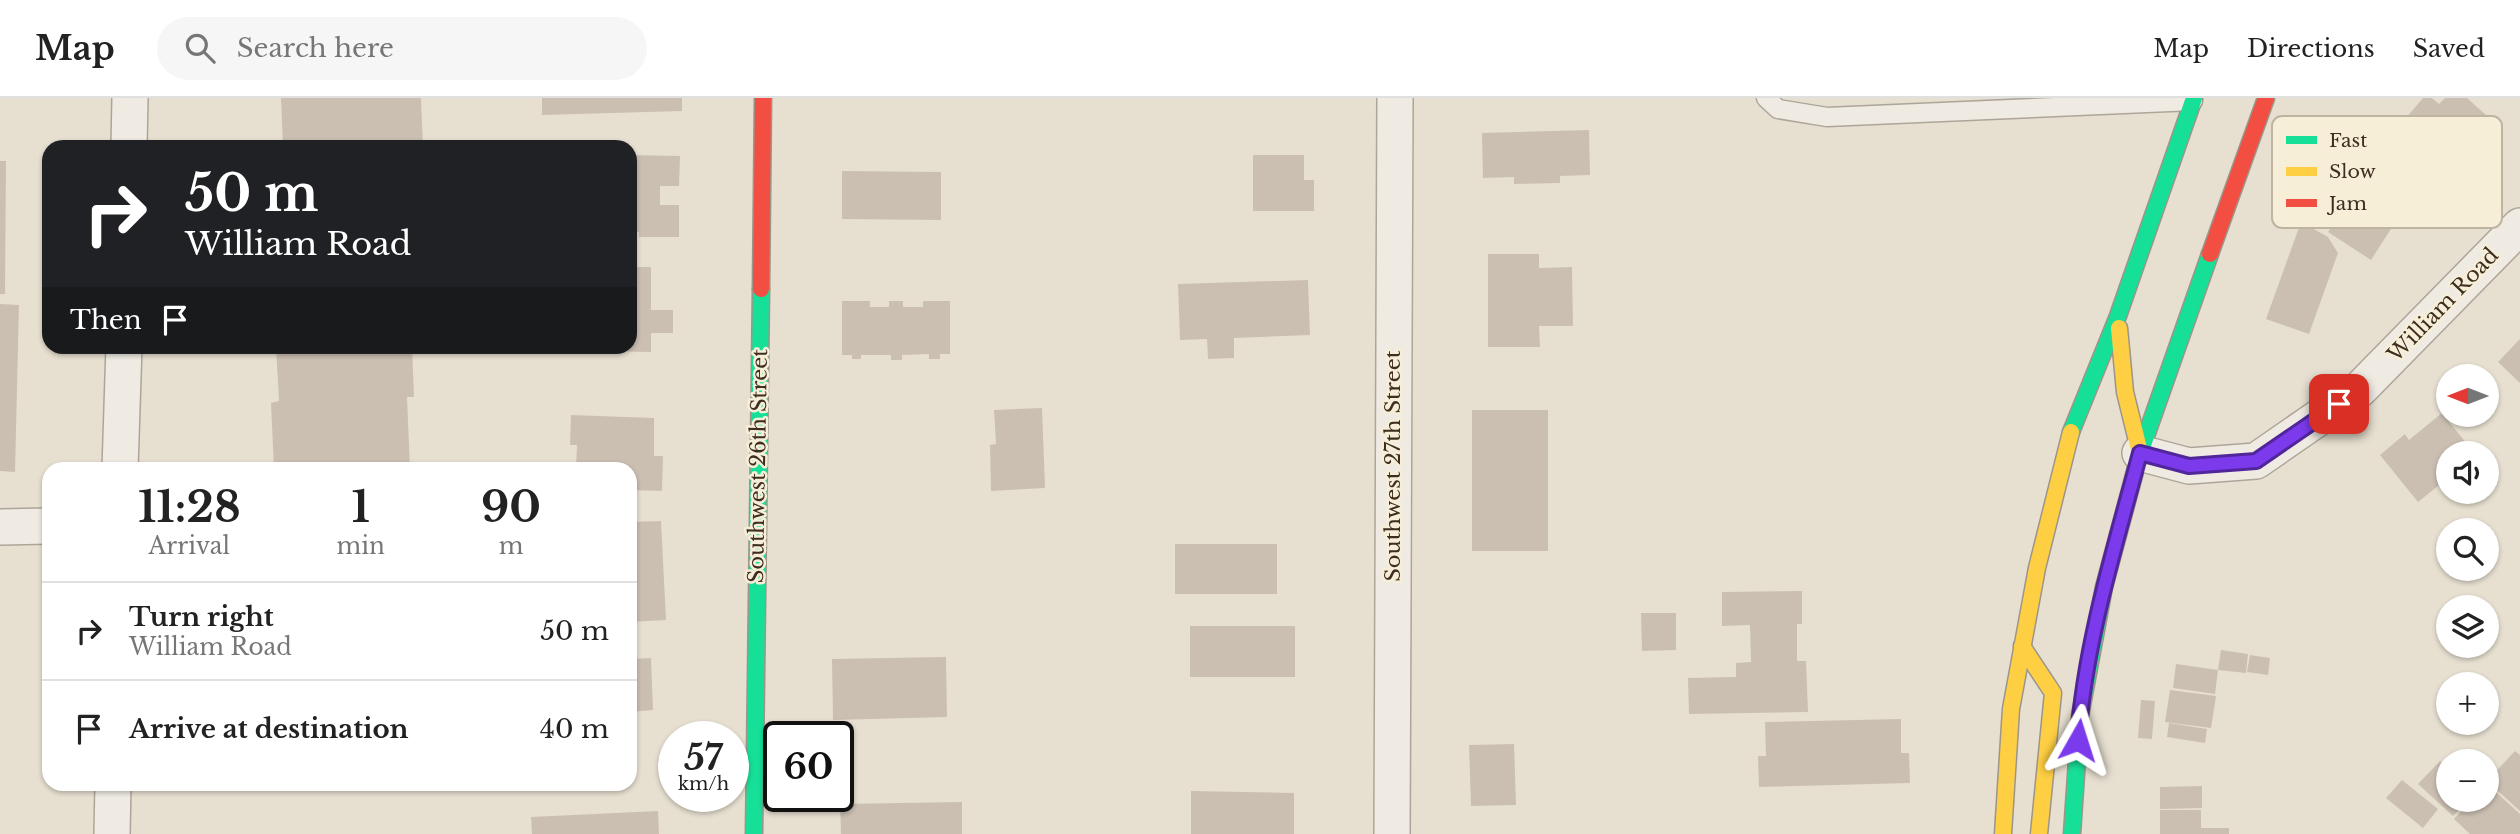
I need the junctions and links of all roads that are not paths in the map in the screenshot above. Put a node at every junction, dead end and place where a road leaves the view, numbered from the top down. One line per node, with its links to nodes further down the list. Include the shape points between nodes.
1 (130, 98): 8 (street)
2 (763, 98): 19 (main road, Southwest 26th Street)
3 (1395, 98): 20 (street, Southwest 27th Street)
4 (1766, 98): 7 (lane, via 1779,108 1827,117)
5 (2266, 98): 12 (main road)
6 (2194, 99): 7 (lane); 10 (main road)
7 (1903, 106)
8 (129, 140)
9 (2520, 226): 12 (street, William Road, via 2360,389 2256,461 2189,466)
10 (2118, 316): 12 (main road, via 2120,374); 16 (main road, via 2074,426)
11 (124, 354): 13 (street)
12 (2140, 453): 23 (main road, via 2104,587 2082,703)
13 (120, 462)
14 (42, 526): 15 (street)
15 (0, 527)
16 (2022, 646): 21 (main road, via 2011,709); 22 (main road, via 2053,693)
17 (113, 791): 18 (street)
18 (112, 834)
19 (754, 834)
20 (1392, 834)
21 (2003, 834)
22 (2039, 834)
23 (2072, 834)

